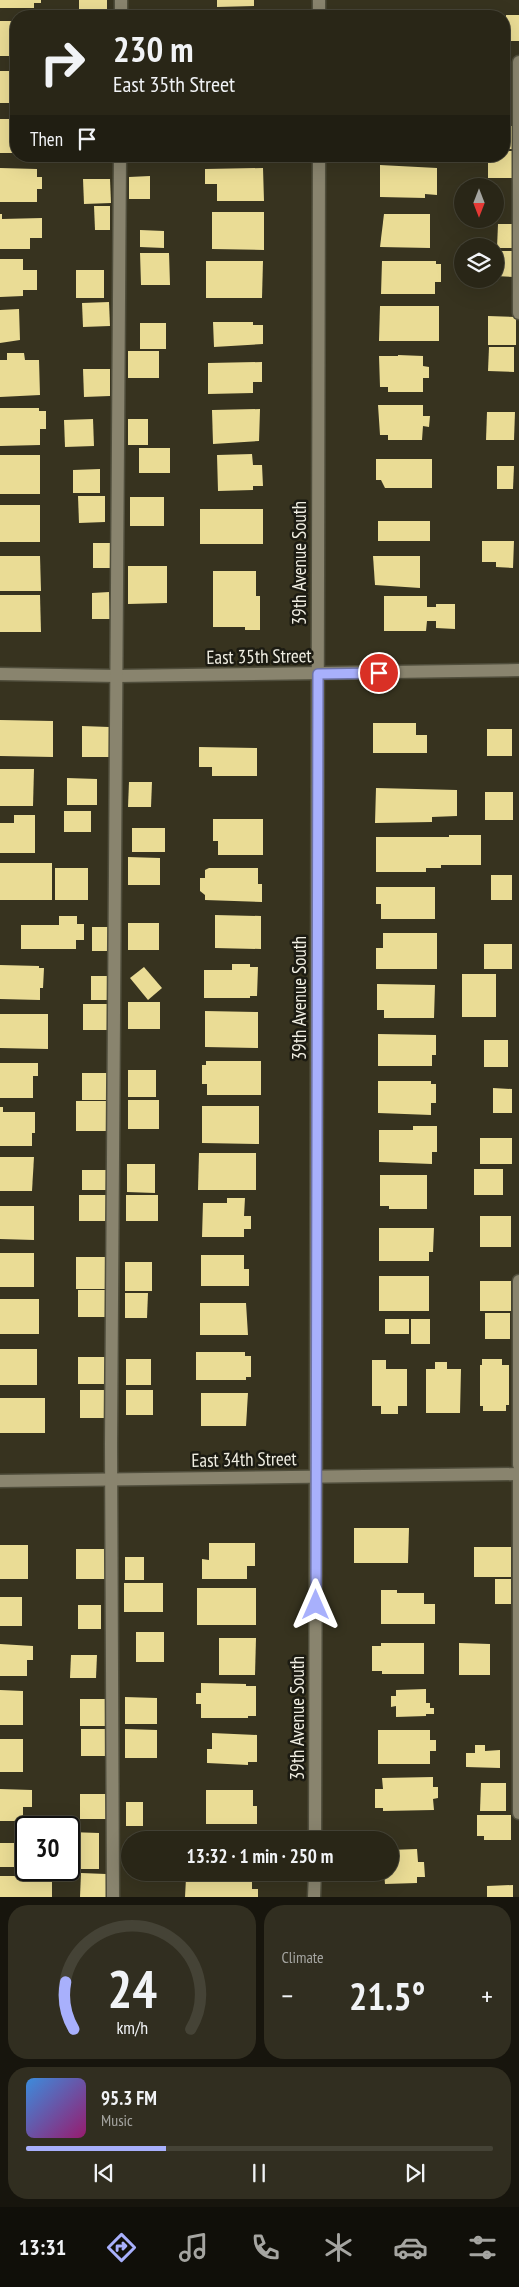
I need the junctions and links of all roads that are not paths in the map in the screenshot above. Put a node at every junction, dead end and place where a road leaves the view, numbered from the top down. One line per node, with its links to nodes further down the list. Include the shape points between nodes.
1 (519, 62): 4 (street)
2 (120, 162): 8 (street)
3 (319, 162): 7 (street, 39th Avenue South)
4 (519, 313)
5 (519, 670): 7 (street, East 35th Street)
6 (0, 674): 8 (street, East 35th Street)
7 (318, 674): 8 (street, East 35th Street); 12 (street, 39th Avenue South)
8 (118, 676): 13 (street)
9 (519, 1281): 10 (street)
10 (519, 1465)
11 (519, 1476): 12 (street, East 34th Street); 15 (street)
12 (316, 1477): 13 (street, East 34th Street); 16 (street, 39th Avenue South)
13 (112, 1479): 14 (street, East 34th Street); 18 (street)
14 (0, 1481)
15 (519, 1813)
16 (315, 1831)
17 (315, 1881): 19 (street)
18 (113, 1897)
19 (314, 1897)

